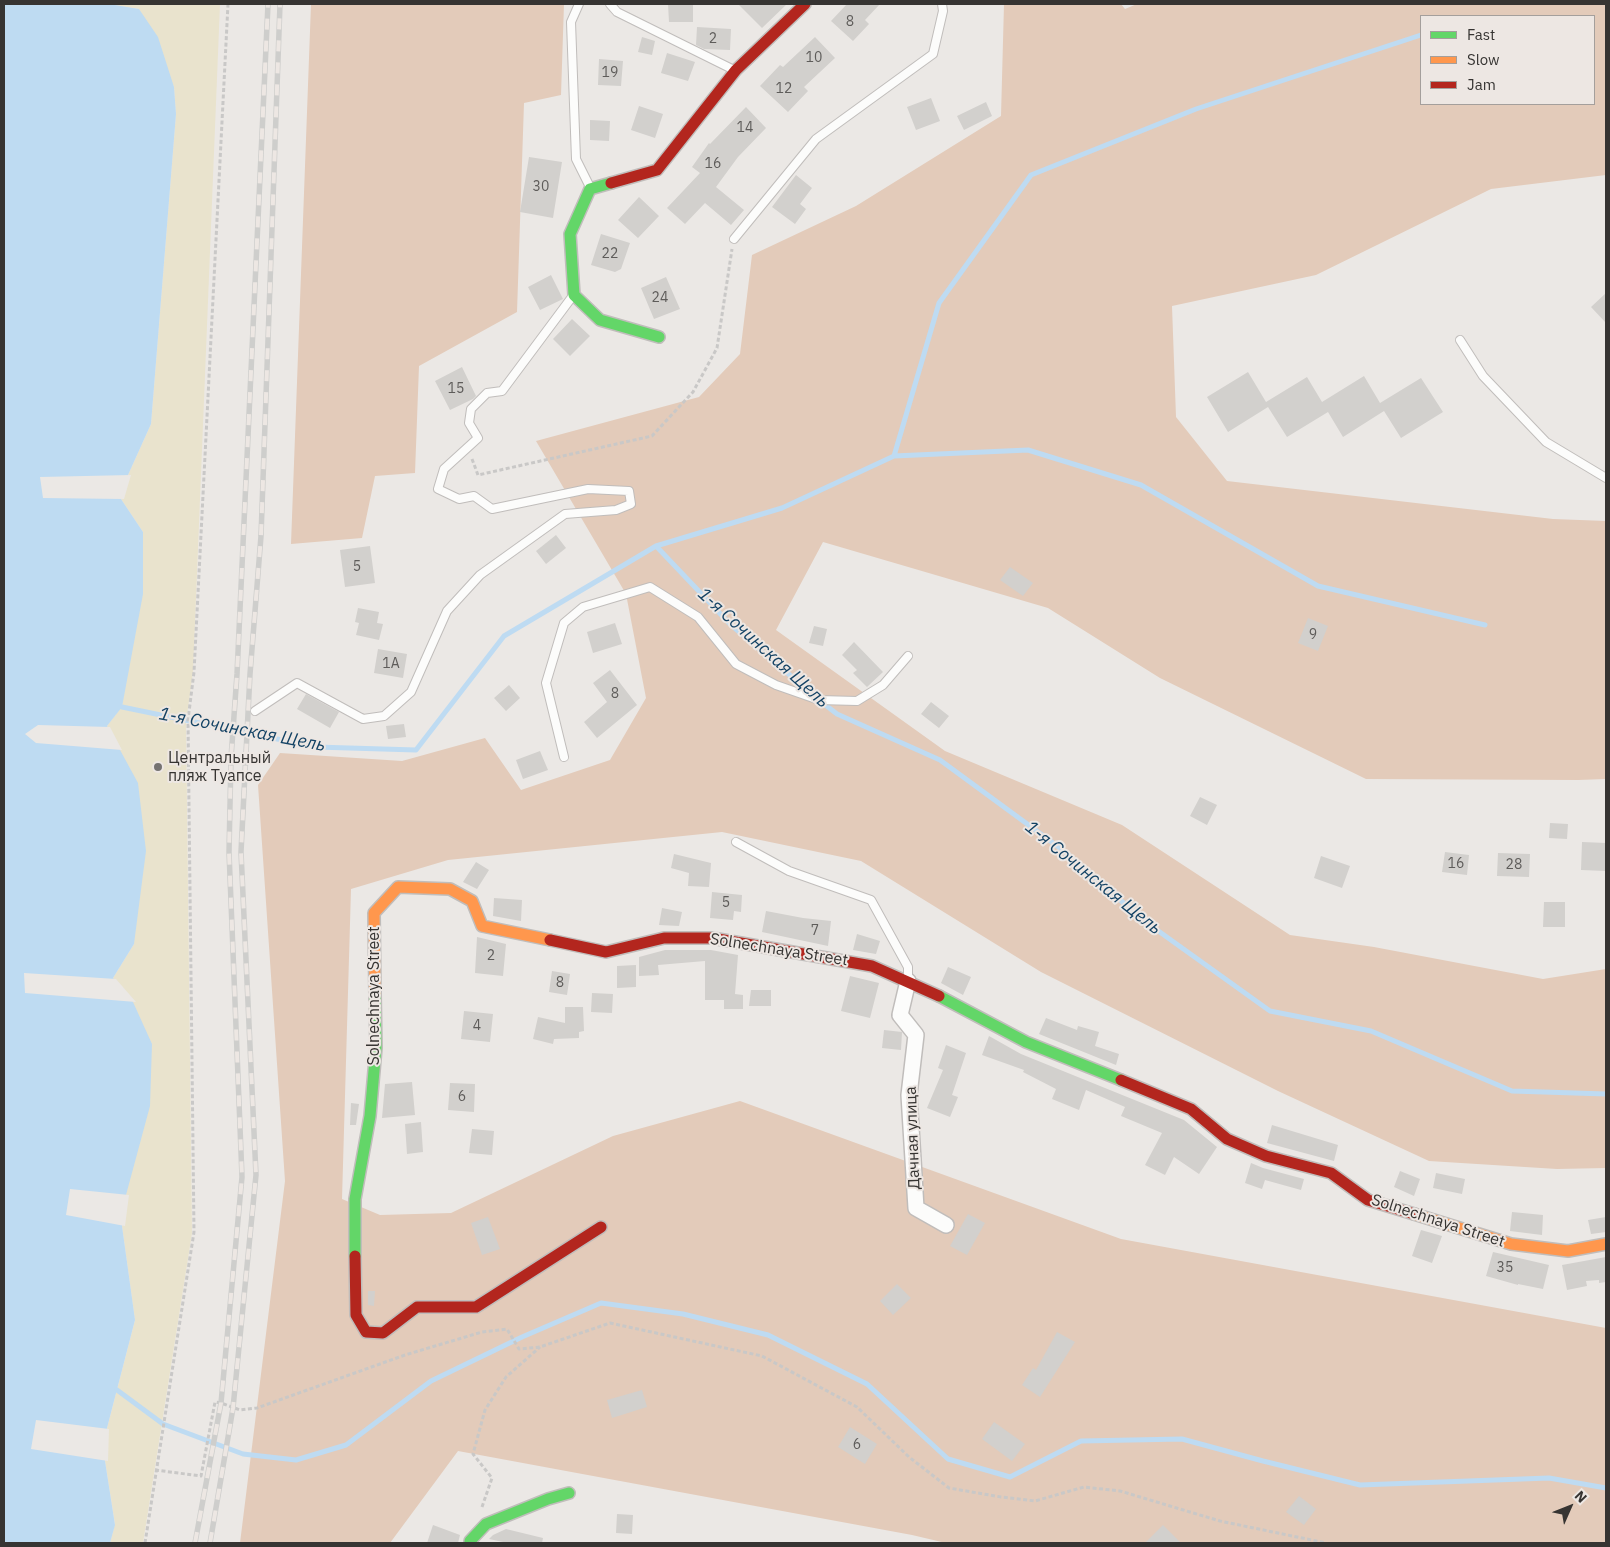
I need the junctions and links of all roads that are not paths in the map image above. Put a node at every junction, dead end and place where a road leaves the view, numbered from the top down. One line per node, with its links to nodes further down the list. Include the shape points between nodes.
1 (579, 4): 6 (lane, via 571,22 576,159)
2 (610, 4): 5 (lane, via 618,12)
3 (805, 4): 5 (street)
4 (942, 4): 7 (lane, via 944,11 933,54 816,139)
5 (736, 70): 6 (street, via 657,170)
6 (590, 189): 8 (street, via 570,234)
7 (734, 239)
8 (574, 295): 9 (street, via 600,320); 13 (lane, via 502,391 487,393 471,409 468,423 478,438 444,469 438,488 459,498 474,496 492,509 588,489 630,490 631,504 616,510 565,514 480,575 447,611 411,692 384,716 363,719 297,683)
9 (659, 337)
10 (1460, 340): 11 (lane, via 1483,376 1546,442)
11 (1606, 478)
12 (908, 656): 14 (lane, via 883,685 857,701 819,700 776,685 736,664 698,617 650,588 583,608 564,623 546,683)
13 (255, 711)
14 (564, 756)
15 (736, 842): 16 (lane, via 789,870 871,900 908,967)
16 (908, 981): 17 (street, Дачная улица, via 900,1015 916,1035 908,1095 916,1208); 18 (street, Solnechnaya Street, via 872,966 712,938 664,938 606,952 482,926 472,901 450,889 398,887 374,913 376,1048 370,1116 355,1199 356,1315 366,1332 383,1333 417,1308 476,1306); 19 (street, Solnechnaya Street, via 1026,1042 1191,1109 1227,1140 1266,1156 1331,1173 1368,1200 1511,1244 1568,1251)
17 (946, 1225)
18 (601, 1227)
19 (1606, 1244)
20 (569, 1493): 21 (street, via 486,1524)
21 (470, 1543)

